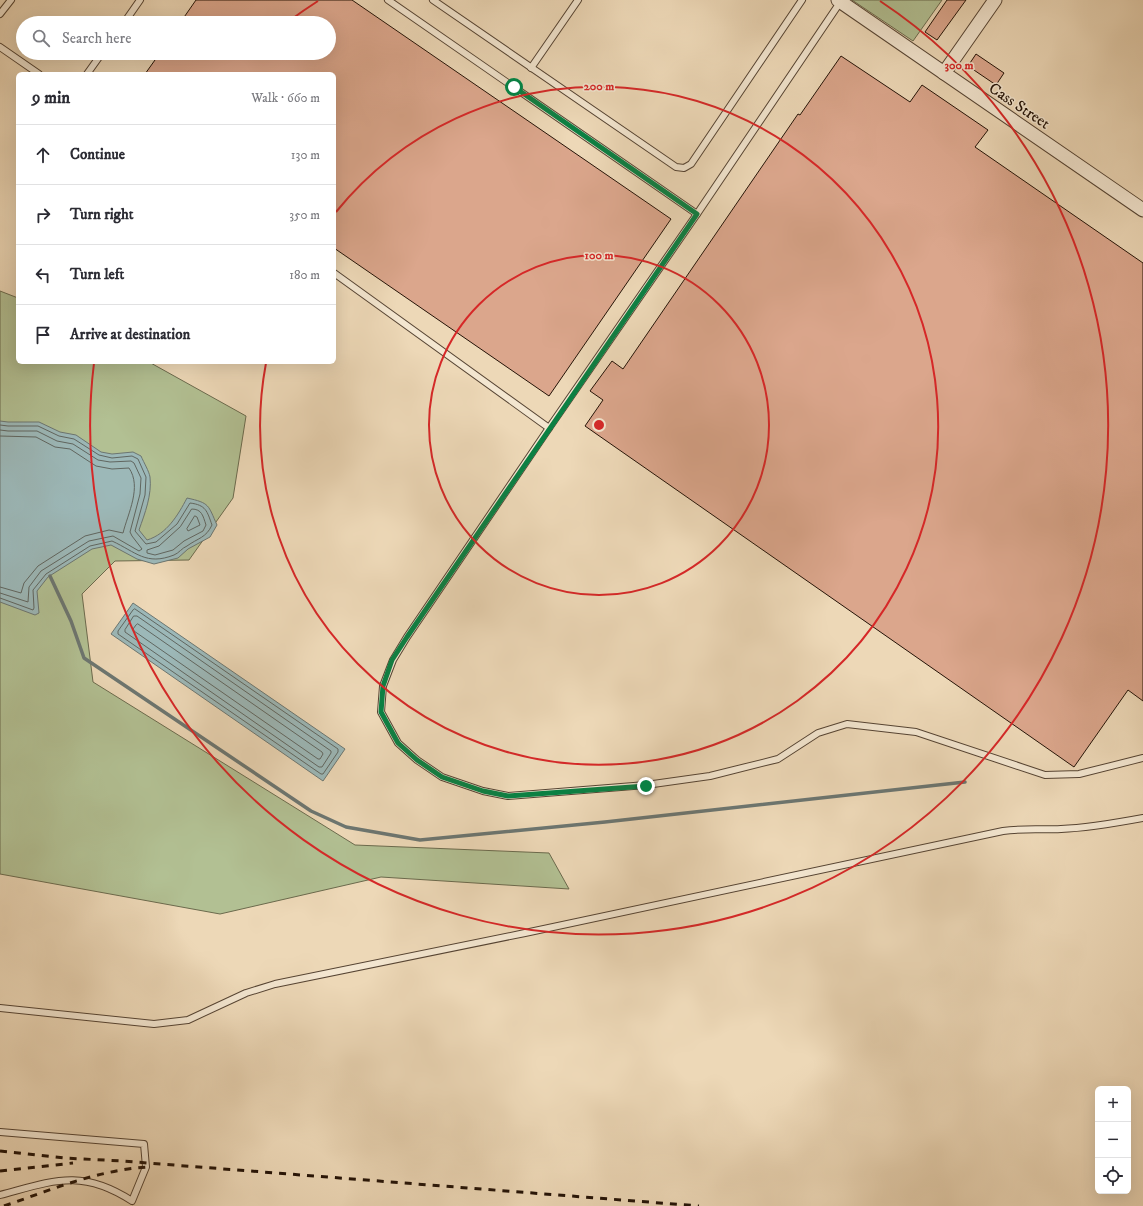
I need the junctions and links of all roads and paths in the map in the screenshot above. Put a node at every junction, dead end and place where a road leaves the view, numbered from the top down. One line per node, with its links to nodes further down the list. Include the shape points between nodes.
1 (11, 0): 9 (lane)
2 (140, 0): 10 (lane)
3 (388, 0): 20 (lane)
4 (433, 0): 15 (lane)
5 (578, 0): 15 (lane)
6 (802, 0): 15 (lane, via 691,164 684,168 676,167)
7 (995, 0): 18 (street)
8 (839, 1): 18 (street, Cass Street); 20 (lane)
9 (0, 14)
10 (129, 16)
11 (0, 47): 12 (lane)
12 (16, 58)
13 (19, 60): 16 (lane)
14 (97, 60): 17 (lane)
15 (531, 68)
16 (36, 72)
17 (88, 72)
18 (944, 73): 19 (street, Cass Street)
19 (1143, 210)
20 (697, 214): 22 (lane)
21 (336, 274): 22 (lane)
22 (549, 428): 23 (lane, via 392,660 383,686 381,712 398,743 442,777 483,791 508,796 646,786 710,776 778,759 818,733 847,724 916,732 1045,775 1079,774)
23 (1143, 758)
24 (1143, 818): 25 (lane, via 1094,826 1003,831 533,932 275,984 246,993 188,1020 168,1024)
25 (0, 1008)
26 (0, 1132): 27 (lane, via 144,1144 147,1163 132,1200 101,1185 80,1180 44,1184)
27 (0, 1195)

